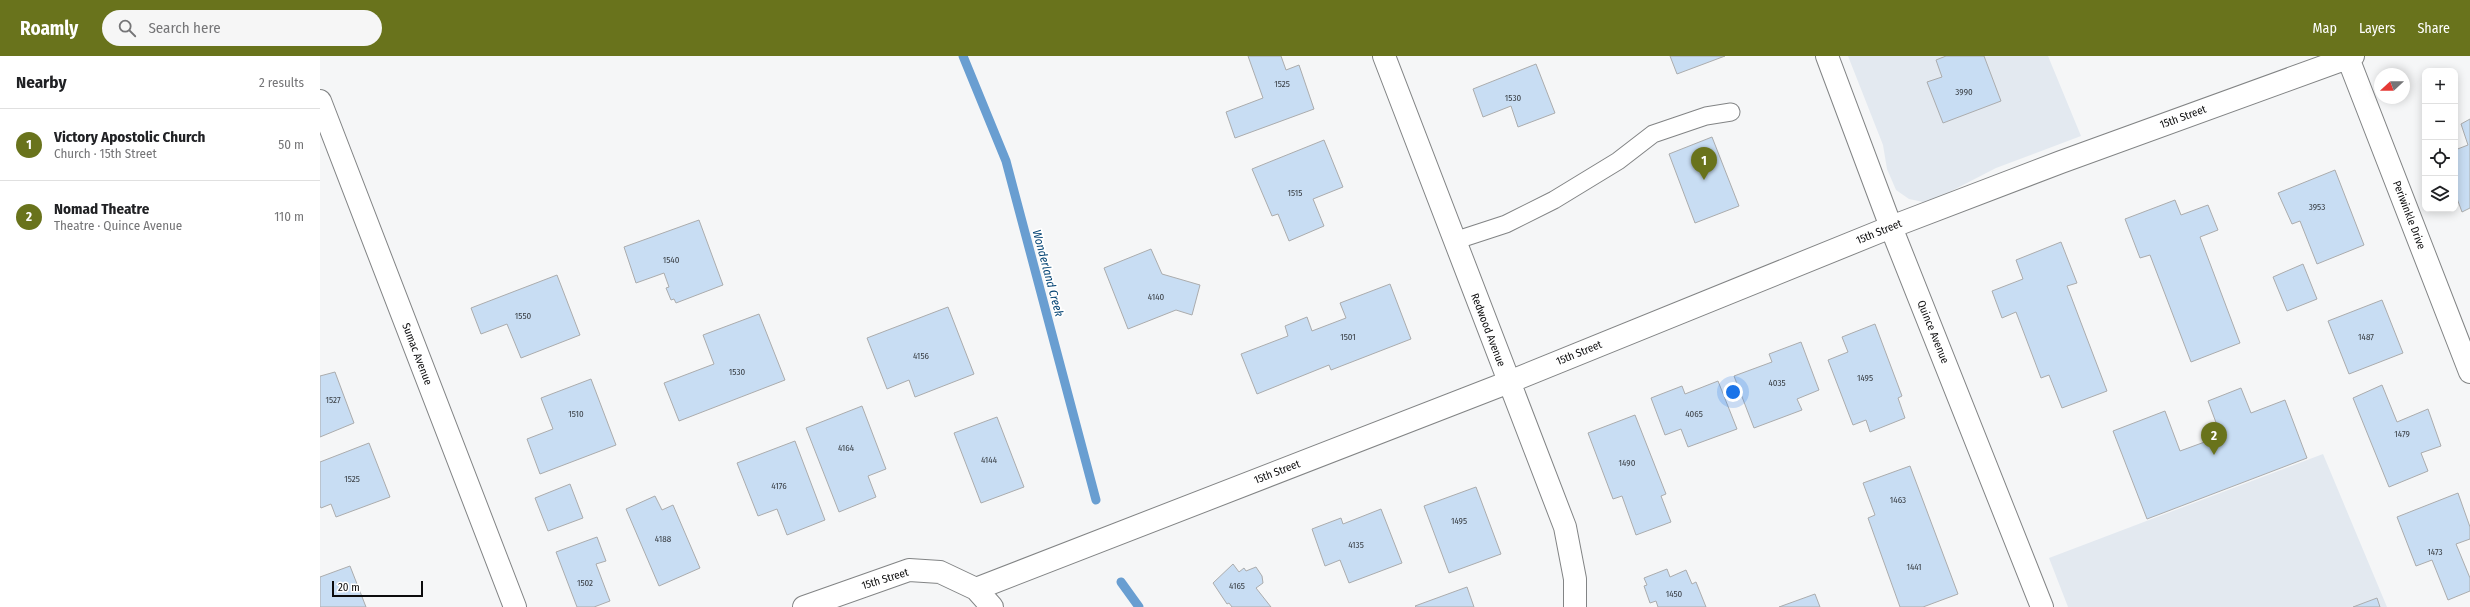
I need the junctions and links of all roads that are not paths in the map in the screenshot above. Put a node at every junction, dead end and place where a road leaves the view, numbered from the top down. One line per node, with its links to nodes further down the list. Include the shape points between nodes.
1 (1384, 56): 7 (street, Redwood Avenue)
2 (1827, 56): 6 (street, Quince Avenue)
3 (2350, 57): 6 (street, 15th Street); 8 (street, Periwinkle Drive)
4 (320, 102): 11 (street, Sumac Avenue)
5 (1731, 112): 7 (lane, via 1706,116 1653,134 1618,161 1554,200 1506,224)
6 (1891, 227): 9 (street, 15th Street); 15 (street, Quince Avenue)
7 (1454, 242): 9 (street, Redwood Avenue)
8 (2470, 372)
9 (1508, 382): 10 (street, 15th Street); 14 (street, Redwood Avenue, via 1565,527 1575,579)
10 (976, 589): 12 (street, 15th Street, via 940,572 909,570); 13 (street)
11 (515, 607)
12 (804, 607)
13 (992, 607)
14 (1576, 607)
15 (2042, 607)

